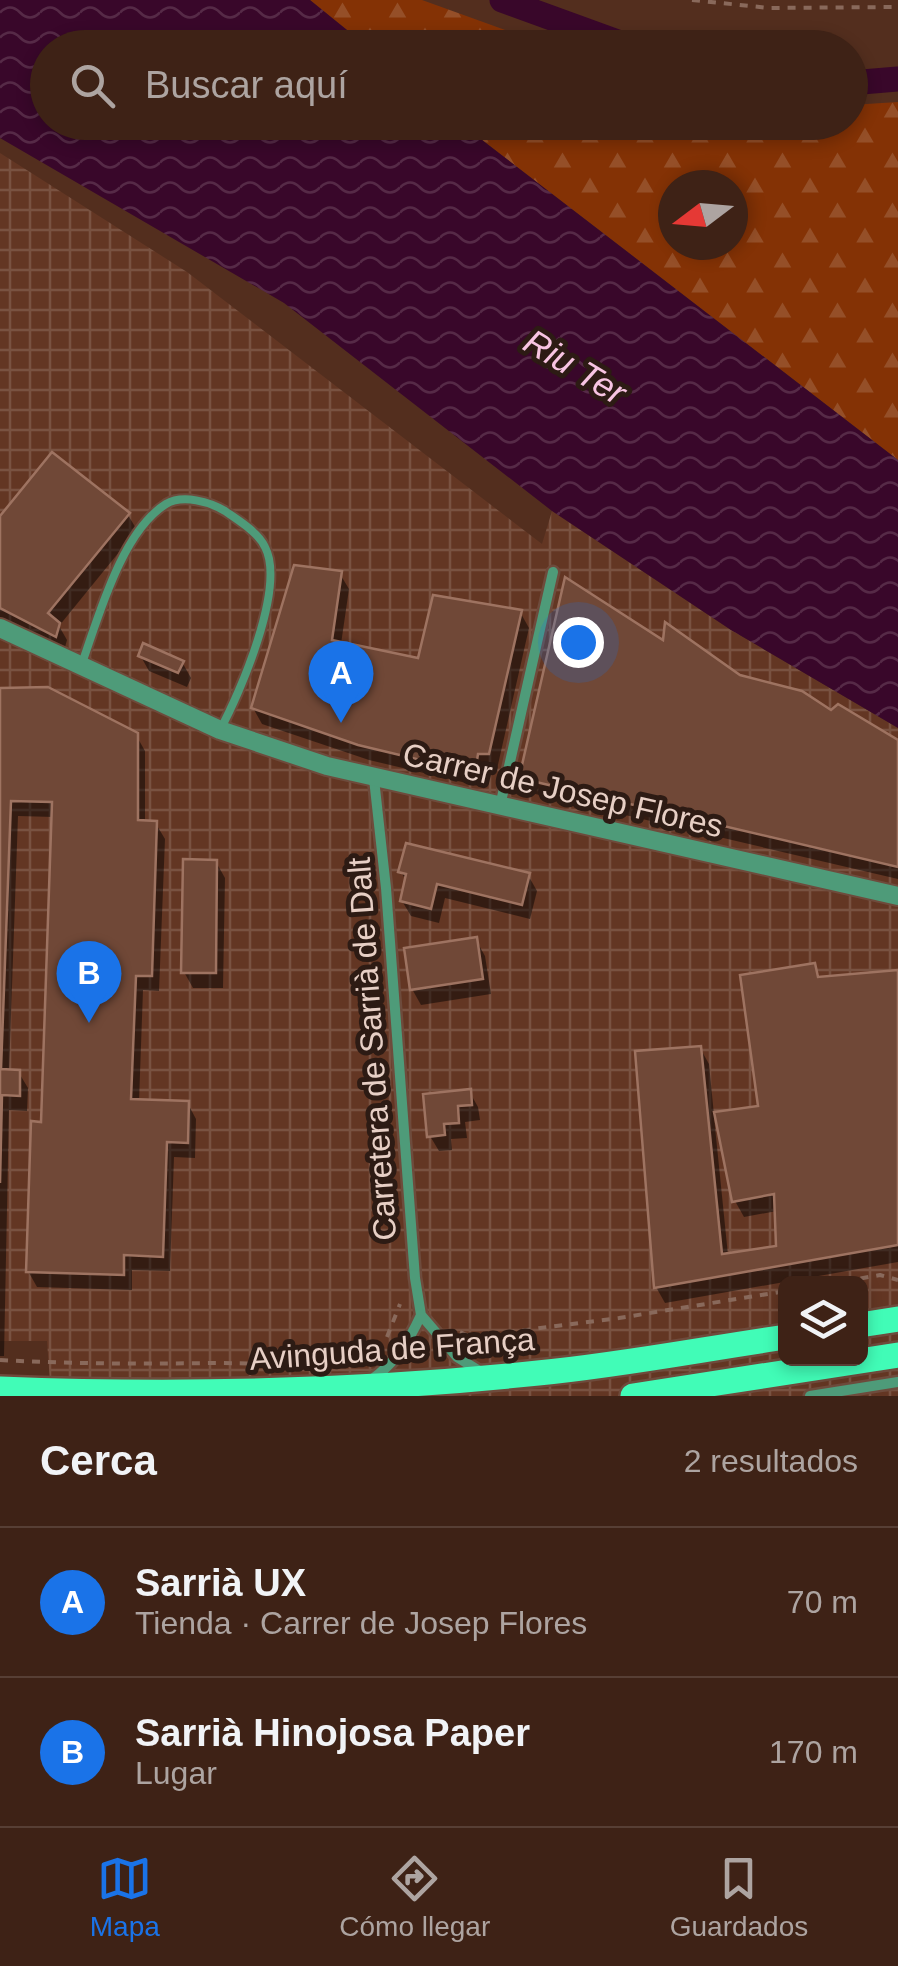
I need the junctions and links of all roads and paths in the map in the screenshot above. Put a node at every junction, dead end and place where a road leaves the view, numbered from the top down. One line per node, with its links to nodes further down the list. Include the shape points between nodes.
1 (692, 0): 2 (path, via 768,8)
2 (898, 7)
3 (553, 572): 8 (street)
4 (0, 628): 5 (street, Carrer de Josep Flores)
5 (81, 666): 6 (street, Carrer de Josep Flores); 6 (lane, via 126,554 146,524 168,503 214,505 266,548 269,585 243,687)
6 (220, 730): 7 (street, Carrer de Josep Flores)
7 (374, 778): 8 (street, Carrer de Josep Flores); 12 (street, Carretera de Sarrià de Dalt)
8 (500, 806): 9 (street, Carrer de Josep Flores)
9 (898, 896)
10 (868, 1277): 11 (path)
11 (898, 1280)
12 (421, 1315): 17 (street, via 457,1356); 19 (street, via 390,1366)
13 (898, 1319): 14 (main road)
14 (868, 1324)
15 (778, 1338): 17 (main road, Avinguda de França)
16 (898, 1354): 21 (main road)
17 (491, 1378): 19 (main road, Avinguda de França)
18 (898, 1382): 22 (street)
19 (359, 1388): 20 (main road, Avinguda de França)
20 (0, 1389)
21 (633, 1396)
22 (810, 1396)

